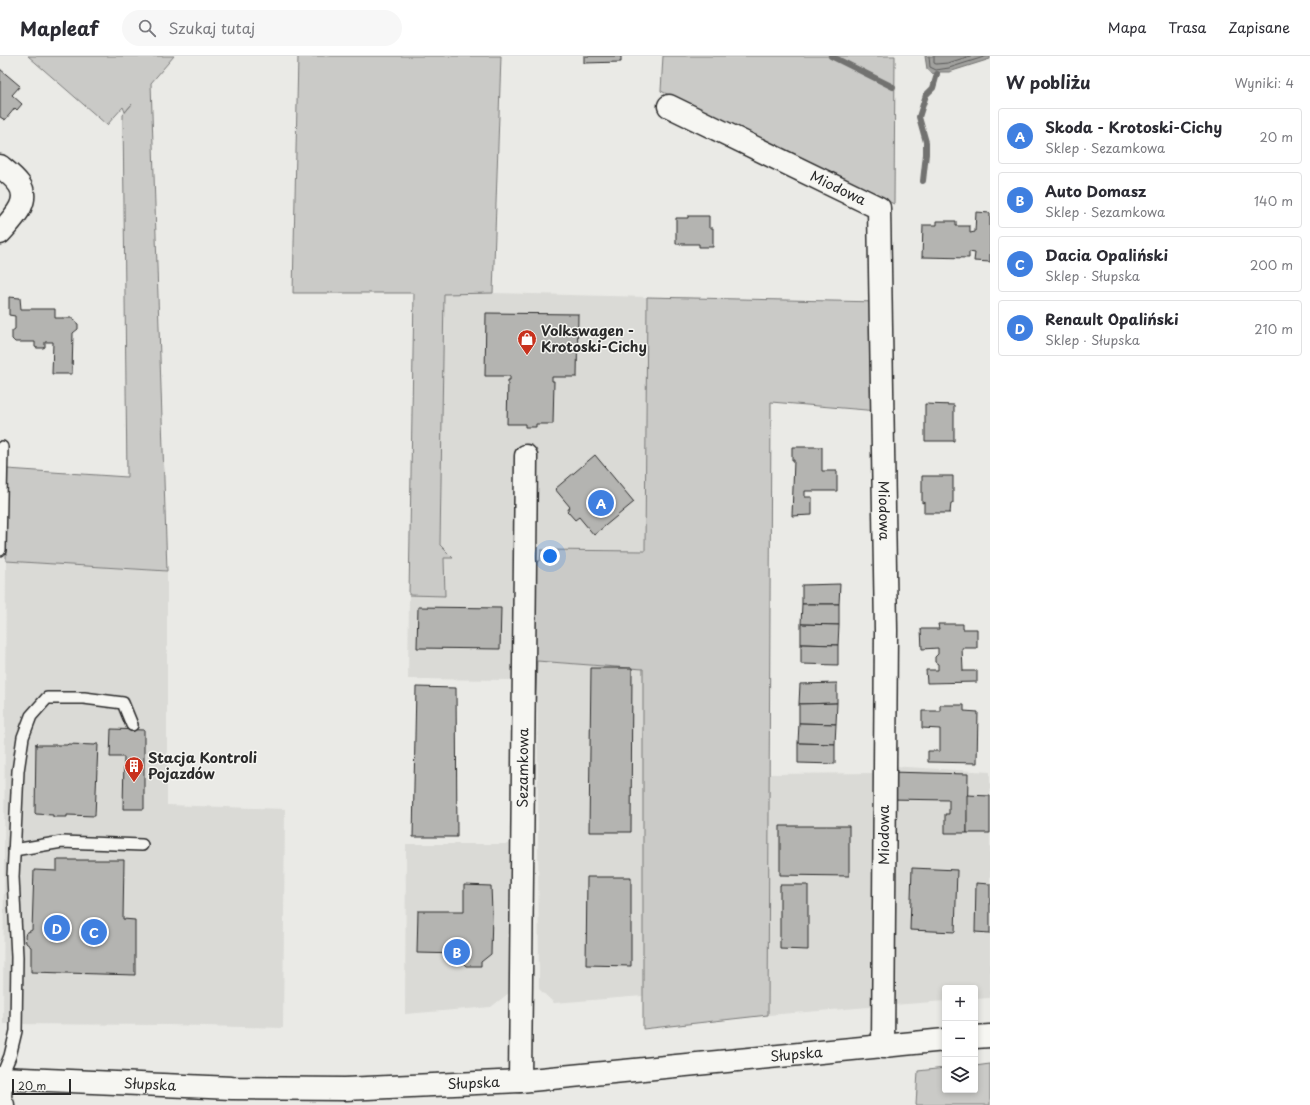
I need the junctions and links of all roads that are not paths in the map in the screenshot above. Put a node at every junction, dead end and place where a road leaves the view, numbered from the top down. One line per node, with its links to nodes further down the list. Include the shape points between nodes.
1 (670, 106): 13 (street, Miodowa, via 879,208 886,630)
2 (0, 166): 3 (street, via 19,184 23,193 22,206)
3 (0, 233)
4 (2, 447): 6 (lane)
5 (526, 456): 15 (street, Sezamkowa)
6 (0, 550)
7 (132, 724): 9 (lane, via 122,703 84,698 47,698 32,716 23,737 18,771)
8 (142, 845): 9 (lane, via 62,842)
9 (14, 850): 14 (lane, via 16,1031 10,1056)
10 (990, 1036): 11 (street)
11 (978, 1037)
12 (942, 1040): 13 (street, Słupska)
13 (883, 1047): 15 (street, Słupska)
14 (0, 1077): 15 (street, Słupska, via 232,1088 330,1089); 16 (street, via 0,1099)
15 (520, 1081)
16 (3, 1105)

